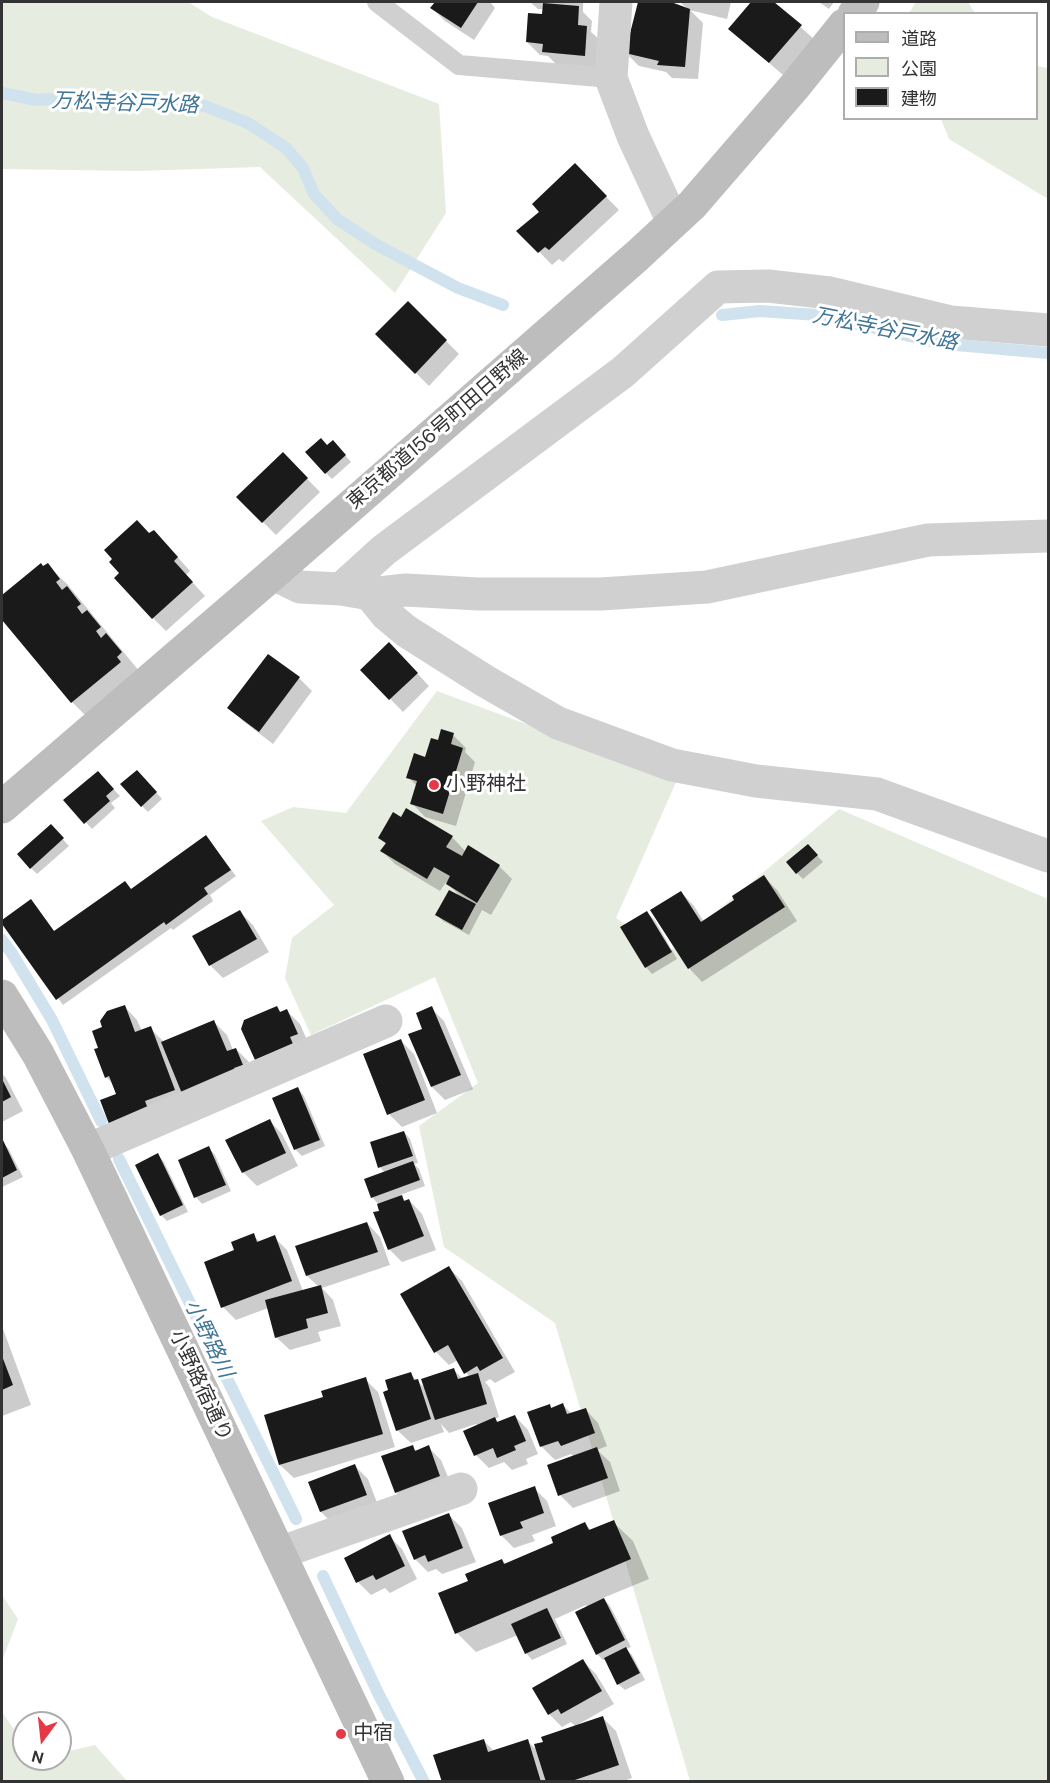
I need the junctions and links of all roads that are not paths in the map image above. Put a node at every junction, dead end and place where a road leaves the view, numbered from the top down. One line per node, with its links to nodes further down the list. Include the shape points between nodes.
1 (377, 2): 4 (lane, via 459,65)
2 (616, 2): 4 (street)
3 (843, 26): 5 (main road, 東京都道156号町田日野線, via 692,205)
4 (611, 78): 5 (street)
5 (673, 222): 8 (main road, 東京都道156号町田日野線)
6 (1048, 330): 9 (street, via 951,322 830,293 768,286 718,287 623,372 384,550)
7 (1048, 536): 9 (street, via 928,540 707,587 601,594)
8 (273, 574): 9 (street, via 300,587); 10 (main road, 東京都道156号町田日野線)
9 (356, 591): 11 (street, via 406,631 558,723 672,765 756,781 878,794)
10 (2, 807)
11 (1048, 856)
12 (2, 996): 14 (main road, 小野路宿通り, via 38,1054)
13 (386, 1021): 14 (street)
14 (88, 1150): 16 (main road, 小野路宿通り)
15 (461, 1489): 16 (street)
16 (279, 1553): 17 (main road, 小野路宿通り)
17 (388, 1782)

